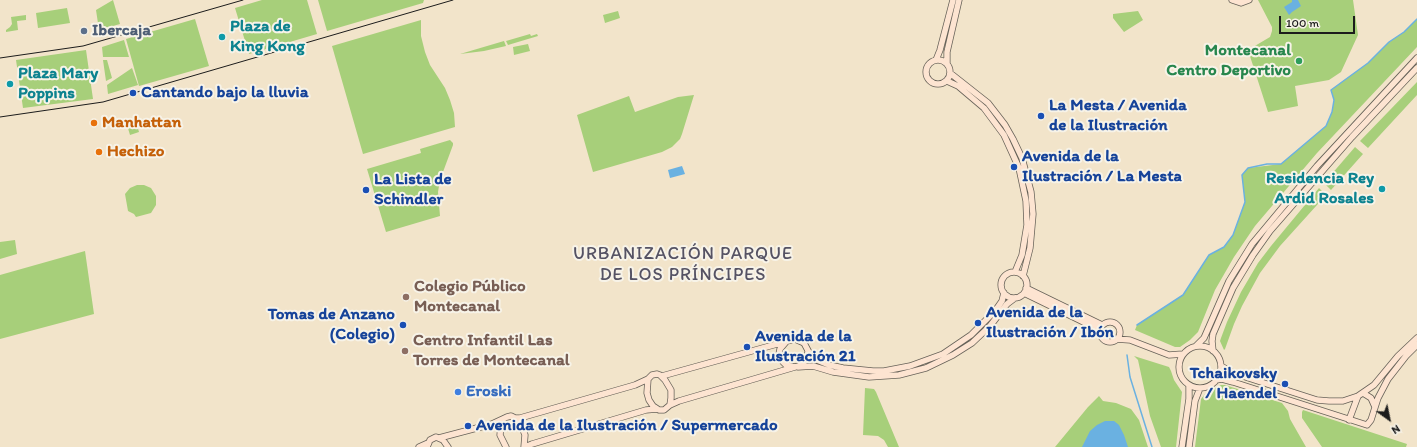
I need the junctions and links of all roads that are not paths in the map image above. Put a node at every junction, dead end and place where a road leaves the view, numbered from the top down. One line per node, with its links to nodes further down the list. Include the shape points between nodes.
1 (953, 0): 6 (street)
2 (959, 0): 7 (street, via 947,52)
3 (1232, 0): 4 (street, via 1241,3)
4 (1249, 0)
5 (1417, 58): 23 (street, via 1316,166 1252,244 1229,281 1204,338)
6 (936, 60): 7 (street); 10 (street, via 926,68 927,78 937,84)
7 (947, 63): 9 (street)
8 (1417, 68): 25 (street, via 1344,145 1253,255 1220,316 1212,339)
9 (950, 73): 10 (street); 12 (street, via 988,103 1005,125 1022,158 1031,192 1033,214 1030,248)
10 (947, 81): 11 (street, via 958,86 984,108 1005,138 1019,168 1026,201 1027,225)
11 (1016, 272): 12 (street); 14 (street, via 1009,273 1002,280)
12 (1023, 276): 13 (street, via 1026,282)
13 (1025, 291): 15 (street); 16 (street)
14 (1004, 293): 15 (street); 24 (street, via 995,310 971,335 942,354 910,366 879,371 843,368 814,360)
15 (1015, 298): 30 (street, via 972,343 926,368 899,375 869,377 833,372 813,366)
16 (1101, 328): 17 (street, via 1106,322 1112,322); 19 (street, via 1100,335 1105,340 1112,342)
17 (1120, 330): 19 (street); 20 (street)
18 (1417, 338): 36 (street, via 1398,356 1379,381)
19 (1116, 339): 20 (street)
20 (1130, 340): 27 (street)
21 (786, 342): 24 (street, via 795,339 800,341); 30 (street, via 780,349 780,358 786,366); 31 (street)
22 (1417, 345): 38 (street, via 1388,379)
23 (1196, 346): 25 (street, via 1207,347); 26 (street)
24 (808, 351): 30 (street, via 807,359)
25 (1213, 351): 29 (street, via 1218,356)
26 (1183, 354): 27 (street); 28 (street)
27 (1169, 355): 28 (street)
28 (1178, 364): 34 (street, via 1181,376)
29 (1221, 366): 33 (street); 36 (street, via 1233,373 1314,399 1335,401)
30 (797, 367): 37 (street)
31 (662, 376): 32 (street, via 653,374); 37 (street, via 670,389)
32 (648, 379): 39 (street, via 647,395); 40 (street, via 635,385)
33 (1216, 380): 35 (street); 42 (street, via 1226,380)
34 (1189, 385): 35 (street); 49 (street)
35 (1200, 388): 50 (street, via 1195,400)
36 (1360, 394): 38 (street, via 1371,398); 42 (street)
37 (670, 405): 39 (street, via 664,410)
38 (1375, 408): 42 (street, via 1367,425)
39 (656, 409): 48 (street)
40 (515, 418): 41 (street, via 507,417); 48 (street, via 524,432)
41 (503, 420): 43 (street); 47 (street, via 500,435)
42 (1349, 420)
43 (440, 438): 44 (street, via 433,438); 46 (street)
44 (427, 445): 45 (street)
45 (420, 447)
46 (448, 447)
47 (506, 447)
48 (525, 447)
49 (1182, 447)
50 (1189, 447)

